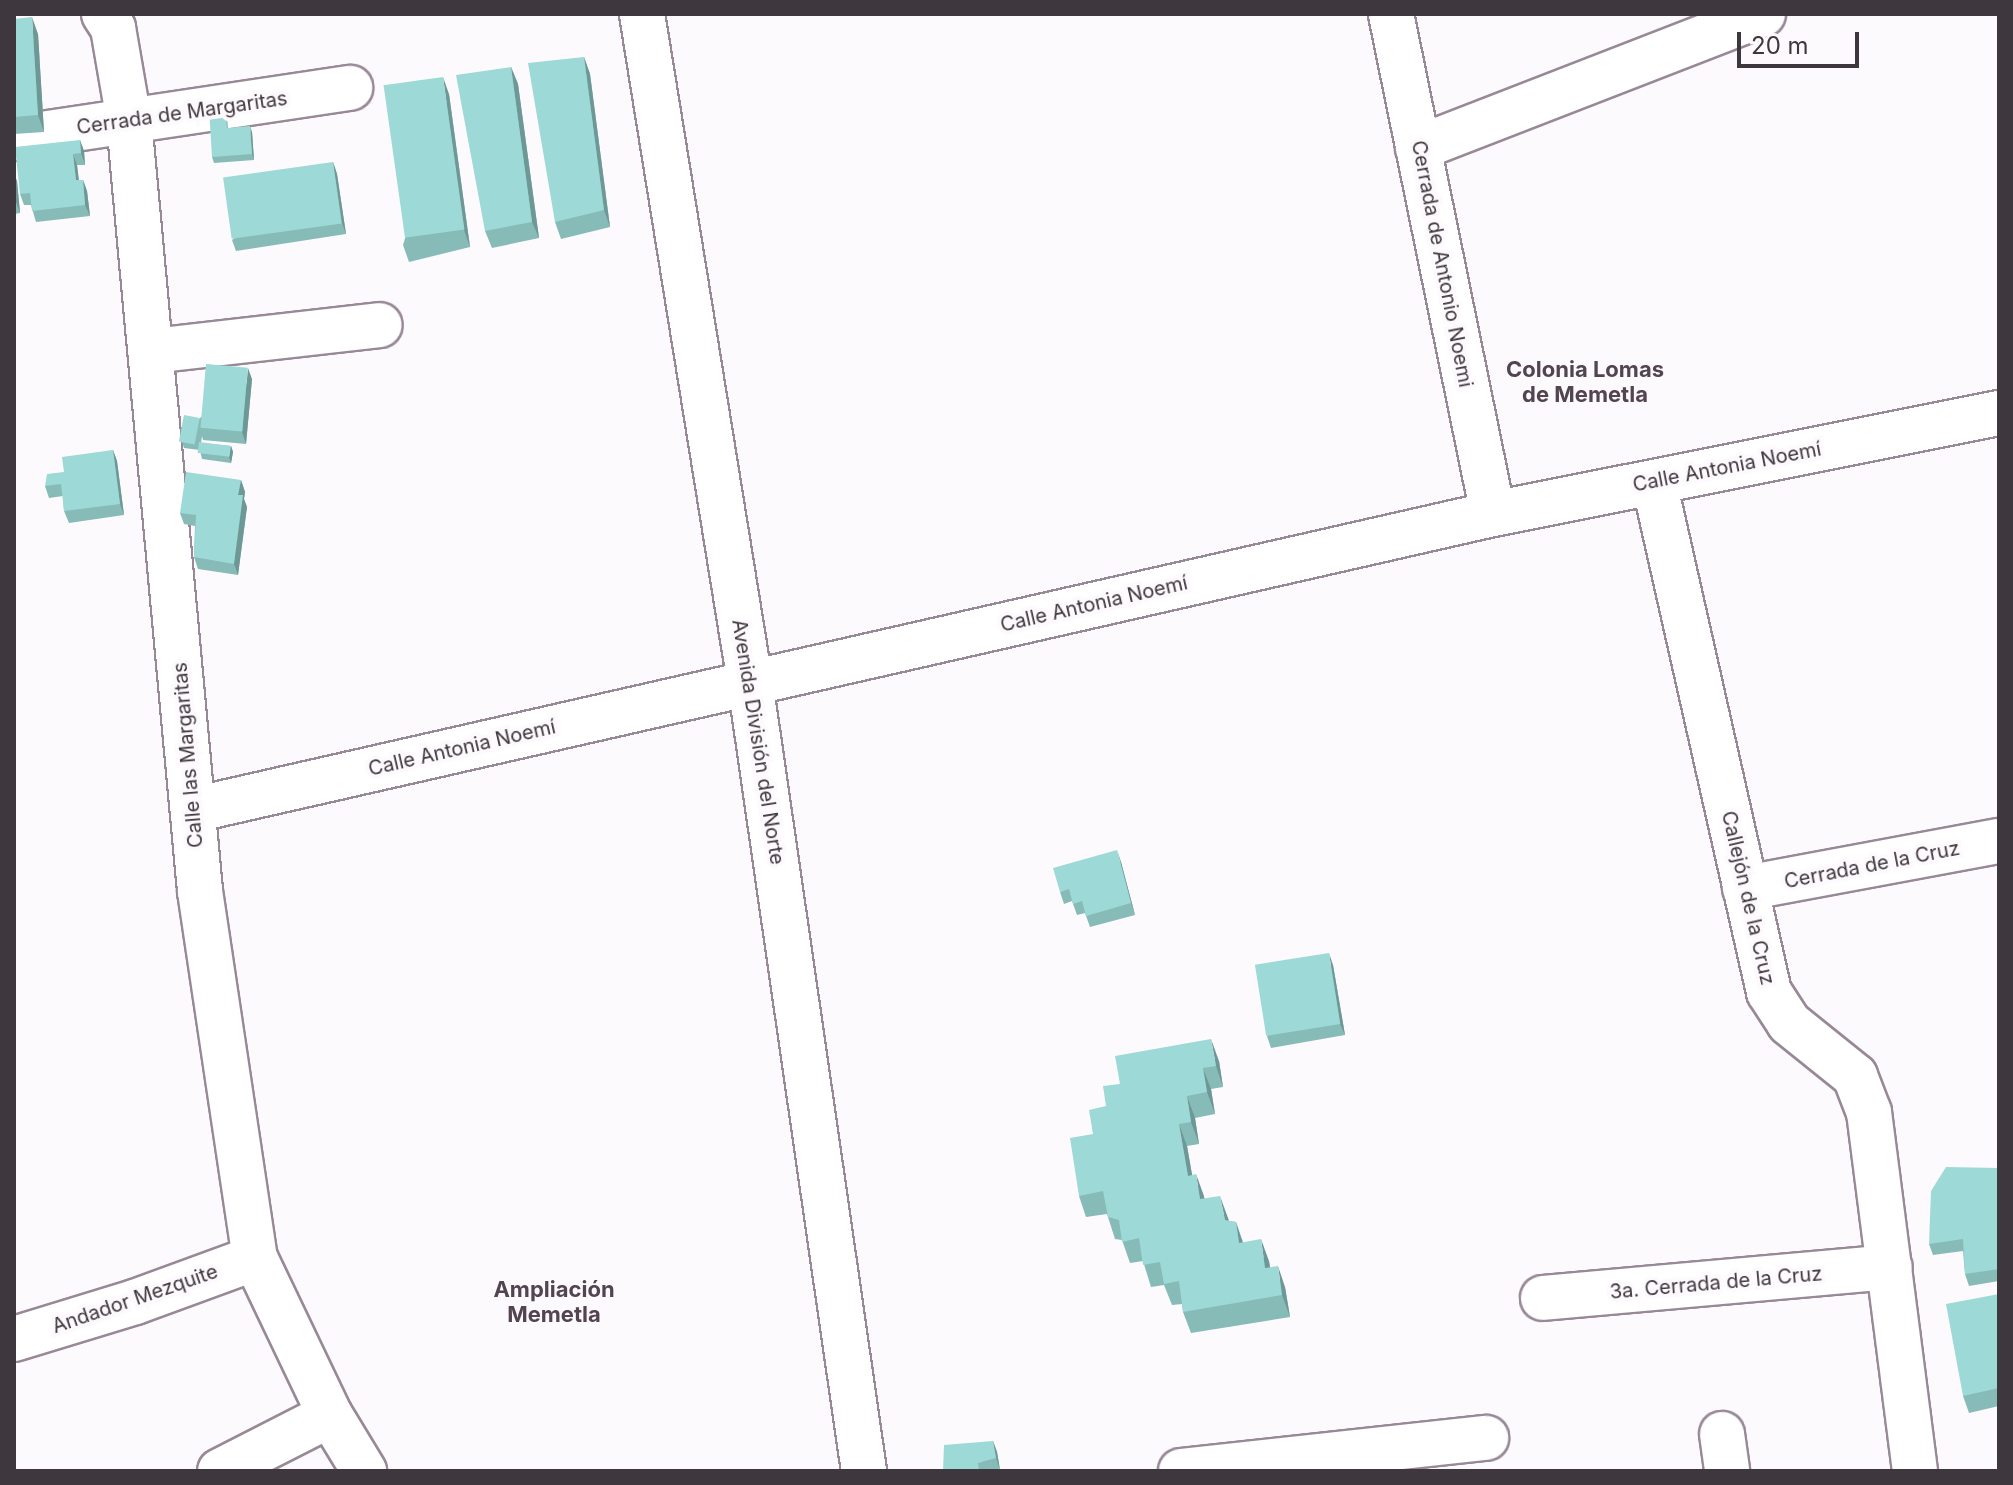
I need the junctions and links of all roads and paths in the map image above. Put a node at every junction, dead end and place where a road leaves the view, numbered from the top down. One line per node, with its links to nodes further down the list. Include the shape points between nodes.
1 (104, 14): 6 (street, Calle las Margaritas, via 113,28)
2 (642, 14): 14 (street, Avenida División del Norte)
3 (1391, 14): 8 (street, Cerrada de Antonio Noemi)
4 (1763, 14): 8 (street)
5 (350, 88): 6 (street, Cerrada de Margaritas)
6 (129, 121): 7 (street, Cerrada de Margaritas); 10 (street, Calle las Margaritas)
7 (14, 138)
8 (1418, 148): 13 (street, Cerrada de Antonio Noemi)
9 (380, 325): 10 (street)
10 (152, 351): 15 (street, Calle las Margaritas)
11 (1999, 413): 12 (street, Calle Antonia Noemí)
12 (1654, 482): 13 (street, Calle Antonia Noemí); 17 (street, Callejón de la Cruz)
13 (1493, 514): 14 (street, Calle Antonia Noemí)
14 (750, 682): 15 (street, Calle Antonia Noemí); 26 (street, Avenida División del Norte)
15 (193, 810): 18 (street, Calle las Margaritas)
16 (1999, 841): 17 (street, Cerrada de la Cruz)
17 (1745, 888): 19 (street, Callejón de la Cruz, via 1769,992 1789,1023 1855,1076 1869,1112)
18 (255, 1258): 21 (street, Andador Mezquite); 22 (street, Calle las Margaritas)
19 (1890, 1267): 20 (street, 3a. Cerrada de la Cruz); 28 (street, Callejón de la Cruz)
20 (1543, 1298)
21 (14, 1339)
22 (330, 1415): 24 (street); 25 (street, Calle las Margaritas)
23 (1486, 1438): 27 (street)
24 (220, 1471)
25 (364, 1471)
26 (864, 1471)
27 (1181, 1471)
28 (1915, 1471)

